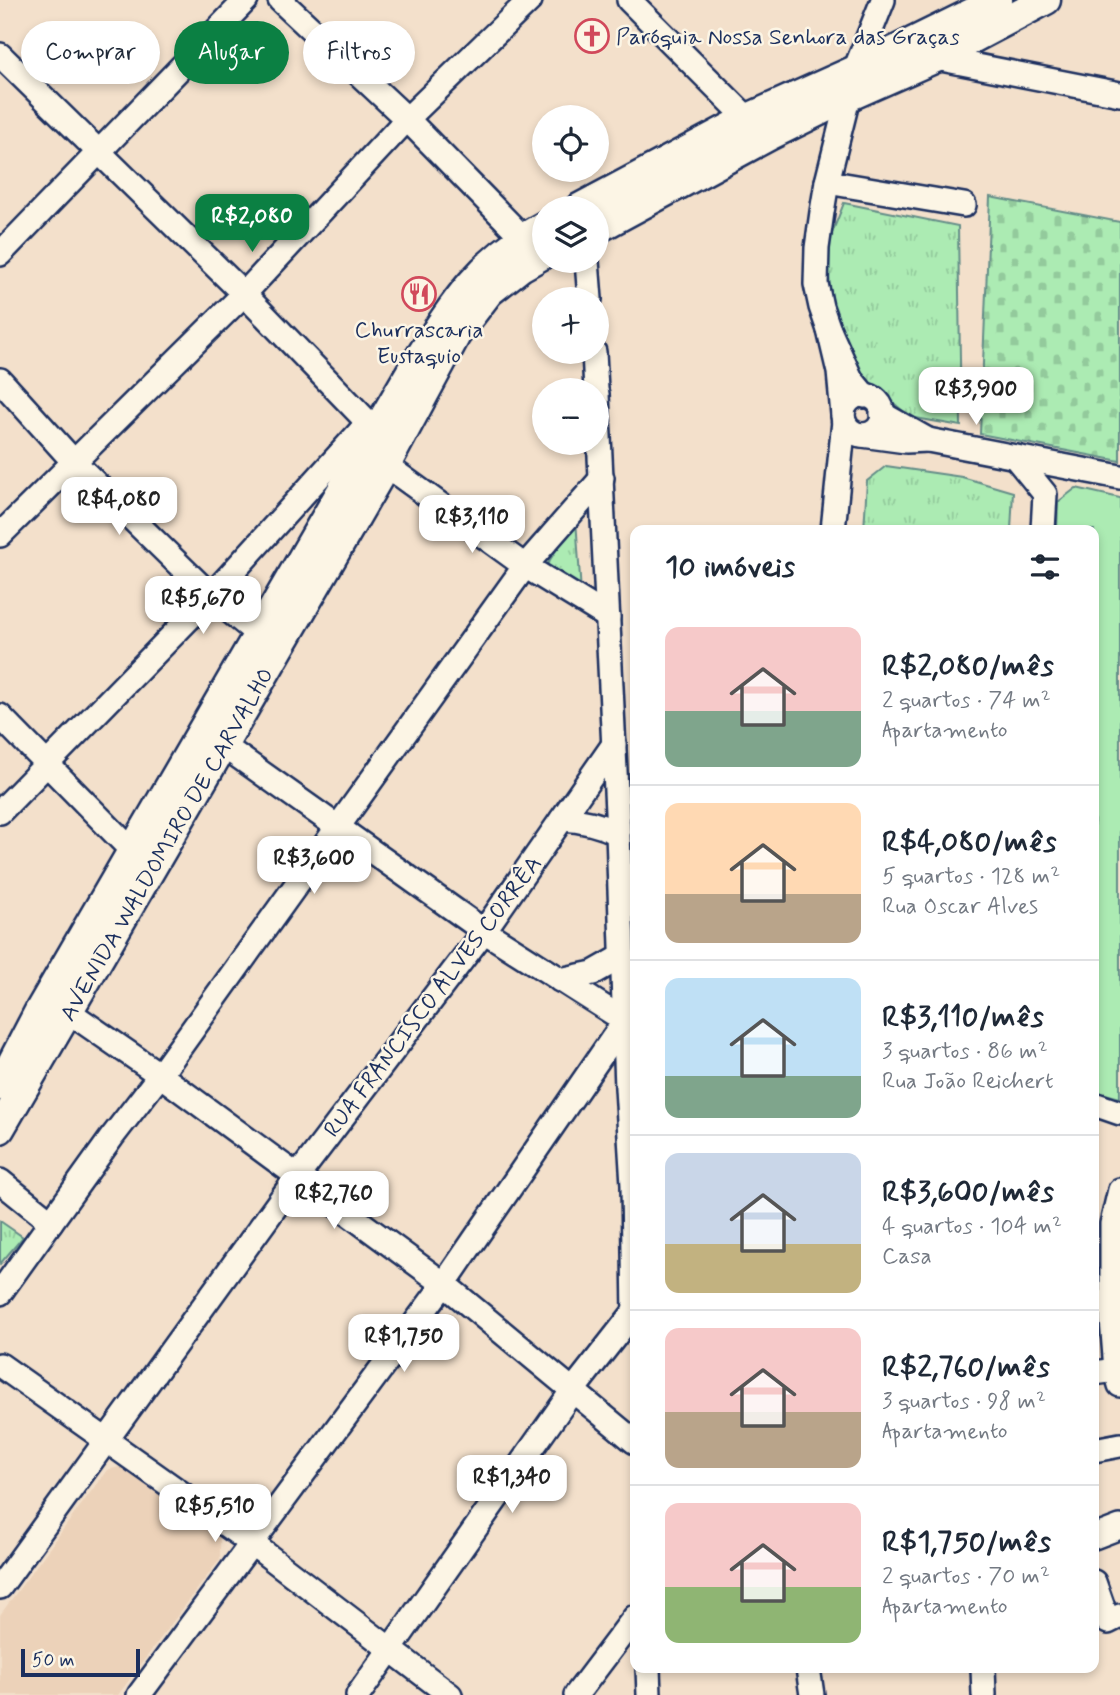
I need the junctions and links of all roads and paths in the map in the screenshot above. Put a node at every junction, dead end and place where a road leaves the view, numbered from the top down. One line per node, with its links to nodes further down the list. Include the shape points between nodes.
1 (246, 0): 15 (street)
2 (280, 0): 13 (street)
3 (530, 0): 13 (street)
4 (629, 0): 14 (street)
5 (883, 0): 10 (street)
6 (998, 0): 8 (main road)
7 (1046, 0): 8 (main road)
8 (925, 49): 10 (main road); 11 (street); 12 (main road)
9 (0, 55): 15 (street)
10 (855, 69): 12 (street); 14 (main road)
11 (1120, 94)
12 (848, 97): 14 (main road); 16 (street)
13 (407, 119): 20 (street); 23 (street)
14 (757, 128): 17 (main road); 19 (main road)
15 (99, 152): 22 (street); 23 (street)
16 (827, 182): 18 (street); 24 (street, via 816,284)
17 (606, 196)
18 (964, 205)
19 (609, 221)
20 (532, 237)
21 (532, 246): 31 (main road, AVENIDA WALDOMIRO DE CARVALHO, via 485,266 462,293 418,359)
22 (0, 254)
23 (244, 294): 31 (street); 34 (street)
24 (828, 330): 26 (street, via 851,379); 28 (street, via 839,372)
25 (0, 380): 34 (street)
26 (865, 396): 27 (street, via 877,402); 28 (street, via 847,403)
27 (882, 414): 29 (street, via 878,427); 30 (street)
28 (843, 418): 29 (street, via 851,431); 39 (street)
29 (862, 435): 30 (street)
30 (928, 440): 33 (street)
31 (378, 444): 42 (street); 43 (street); 45 (main road, AVENIDA WALDOMIRO DE CARVALHO)
32 (601, 455): 37 (street)
33 (1015, 457): 35 (street); 38 (street)
34 (74, 462): 41 (street); 43 (street)
35 (1081, 469): 36 (street); 38 (street)
36 (1120, 477)
37 (602, 478): 42 (street); 44 (street)
38 (1045, 494): 40 (street)
39 (833, 525)
40 (1043, 525)
41 (0, 535)
42 (525, 566): 44 (street); 52 (street)
43 (211, 596): 45 (street); 49 (street)
44 (608, 617): 48 (street)
45 (268, 642): 47 (main road, AVENIDA WALDOMIRO DE CARVALHO)
46 (0, 716): 49 (street)
47 (213, 738): 52 (street); 54 (main road, AVENIDA WALDOMIRO DE CARVALHO)
48 (614, 744): 51 (street, RUA FRANCISCO ALVES CORRÊA); 53 (street)
49 (48, 764): 50 (street); 54 (street)
50 (0, 812)
51 (562, 819): 53 (street, via 591,822); 55 (street, RUA FRANCISCO ALVES CORRÊA)
52 (337, 826): 55 (street); 60 (street)
53 (618, 833): 56 (street)
54 (141, 860): 58 (main road, AVENIDA WALDOMIRO DE CARVALHO)
55 (484, 931): 57 (street); 67 (street, RUA FRANCISCO ALVES CORRÊA)
56 (623, 956): 57 (street, via 593,973); 59 (street)
57 (560, 980): 59 (street)
58 (58, 1004): 60 (street); 63 (main road, AVENIDA WALDOMIRO DE CARVALHO)
59 (624, 1021): 61 (street); 62 (street)
60 (160, 1075): 67 (street); 70 (street)
61 (581, 1085): 62 (street, via 601,1080); 72 (street)
62 (626, 1088): 66 (street)
63 (3, 1103)
64 (1099, 1106): 65 (street)
65 (1120, 1113)
66 (630, 1136)
67 (297, 1177): 72 (street); 80 (street, RUA FRANCISCO ALVES CORRÊA)
68 (0, 1181): 70 (street)
69 (1120, 1190): 71 (street)
70 (51, 1222): 73 (street)
71 (1103, 1224): 74 (street)
72 (444, 1284): 78 (street); 85 (street)
73 (0, 1293)
74 (1103, 1297): 77 (street, via 1112,1319)
75 (630, 1320): 78 (street)
76 (0, 1365): 80 (street)
77 (1110, 1376)
78 (573, 1390): 79 (street); 90 (street)
79 (630, 1438)
80 (106, 1441): 85 (street); 86 (street, RUA FRANCISCO ALVES CORRÊA)
81 (1120, 1445): 82 (street)
82 (1099, 1449)
83 (1120, 1527): 84 (street)
84 (1099, 1535)
85 (250, 1542): 90 (street); 94 (street)
86 (0, 1587)
87 (1099, 1596): 88 (street, via 1108,1622)
88 (1120, 1616)
89 (630, 1624): 97 (street)
90 (391, 1648): 95 (street); 96 (street)
91 (648, 1673): 98 (street)
92 (809, 1673): 99 (street)
93 (983, 1673): 100 (street)
94 (139, 1695)
95 (358, 1695)
96 (450, 1695)
97 (576, 1695)
98 (649, 1695)
99 (812, 1695)
100 (984, 1695)

